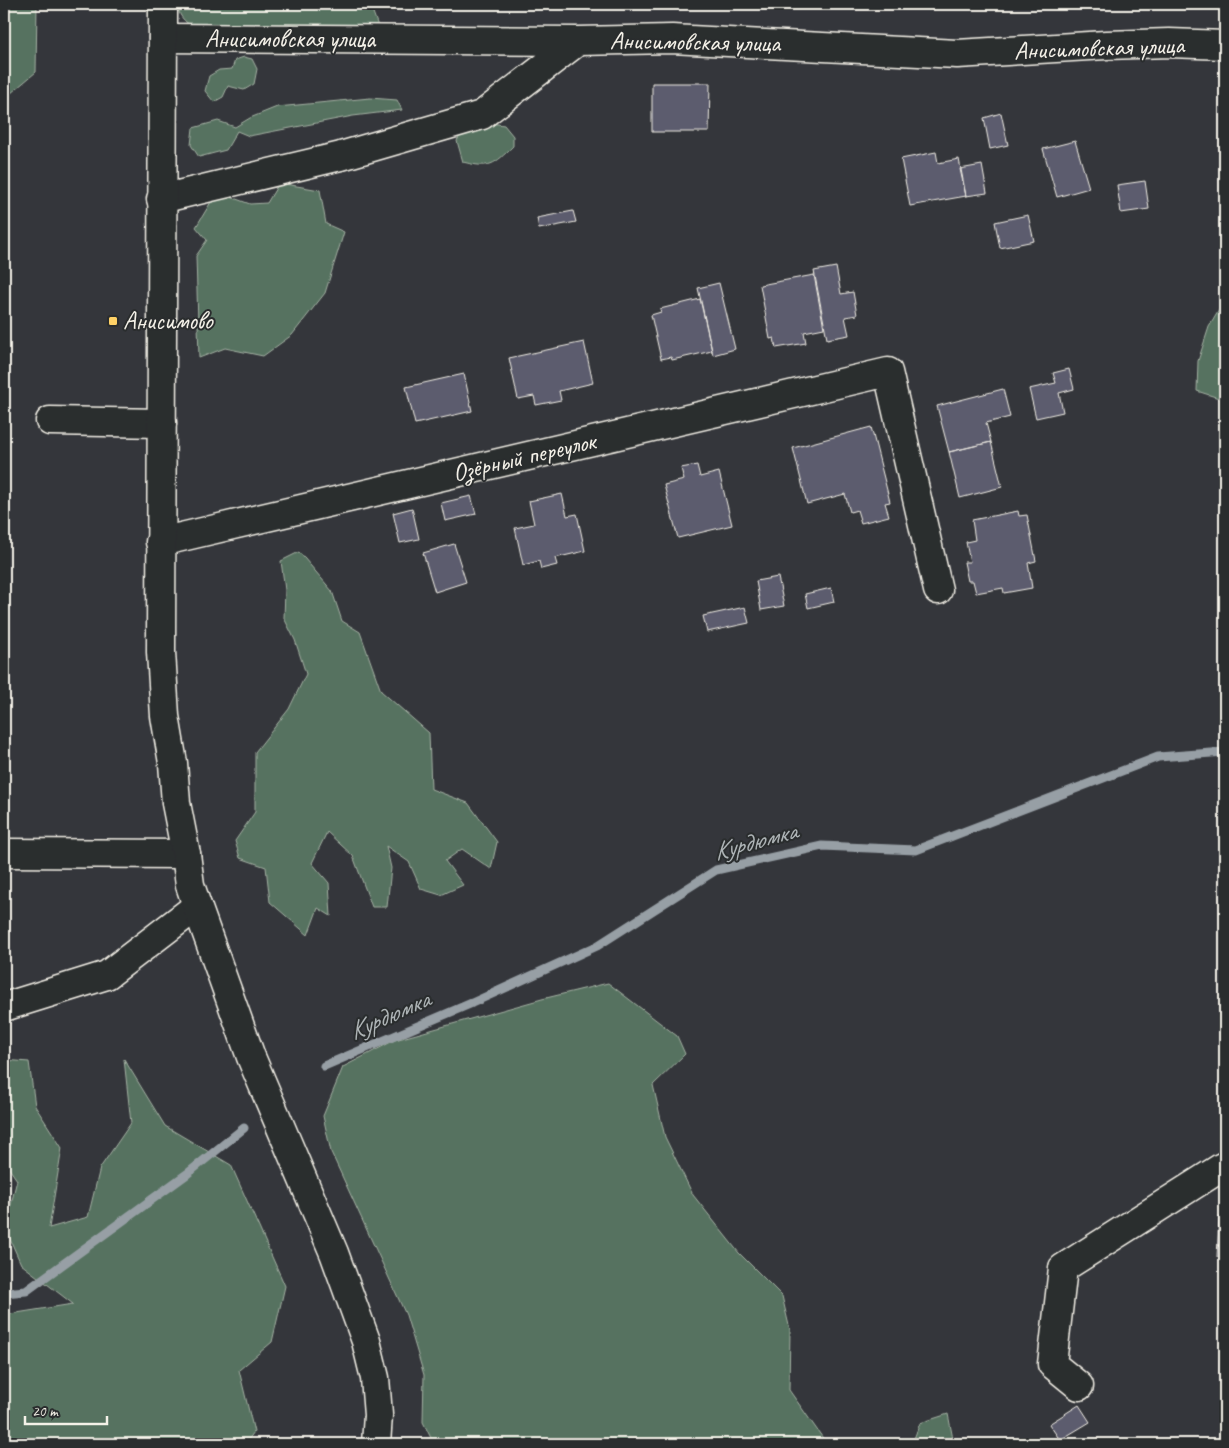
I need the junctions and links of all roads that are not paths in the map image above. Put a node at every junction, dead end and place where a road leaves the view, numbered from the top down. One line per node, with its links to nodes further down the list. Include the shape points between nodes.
1 (162, 4): 2 (street)
2 (163, 38): 3 (street, Анисимовская улица); 5 (street)
3 (578, 41): 4 (street, Анисимовская улица, via 672,38 957,54 1151,44); 5 (street, via 482,116 341,156)
4 (1225, 45)
5 (161, 199): 7 (street)
6 (50, 421): 7 (street)
7 (162, 423): 8 (street)
8 (160, 542): 9 (street, Озёрный переулок, via 888,372); 11 (street, via 165,716)
9 (938, 590)
10 (4, 854): 11 (street)
11 (186, 854): 12 (street, via 190,885)
12 (197, 906): 13 (street, via 107,975); 16 (street, via 251,1057 334,1253 366,1341 375,1378)
13 (4, 1007)
14 (1224, 1167): 15 (street, via 1063,1268 1052,1364)
15 (1079, 1386)
16 (376, 1444)

